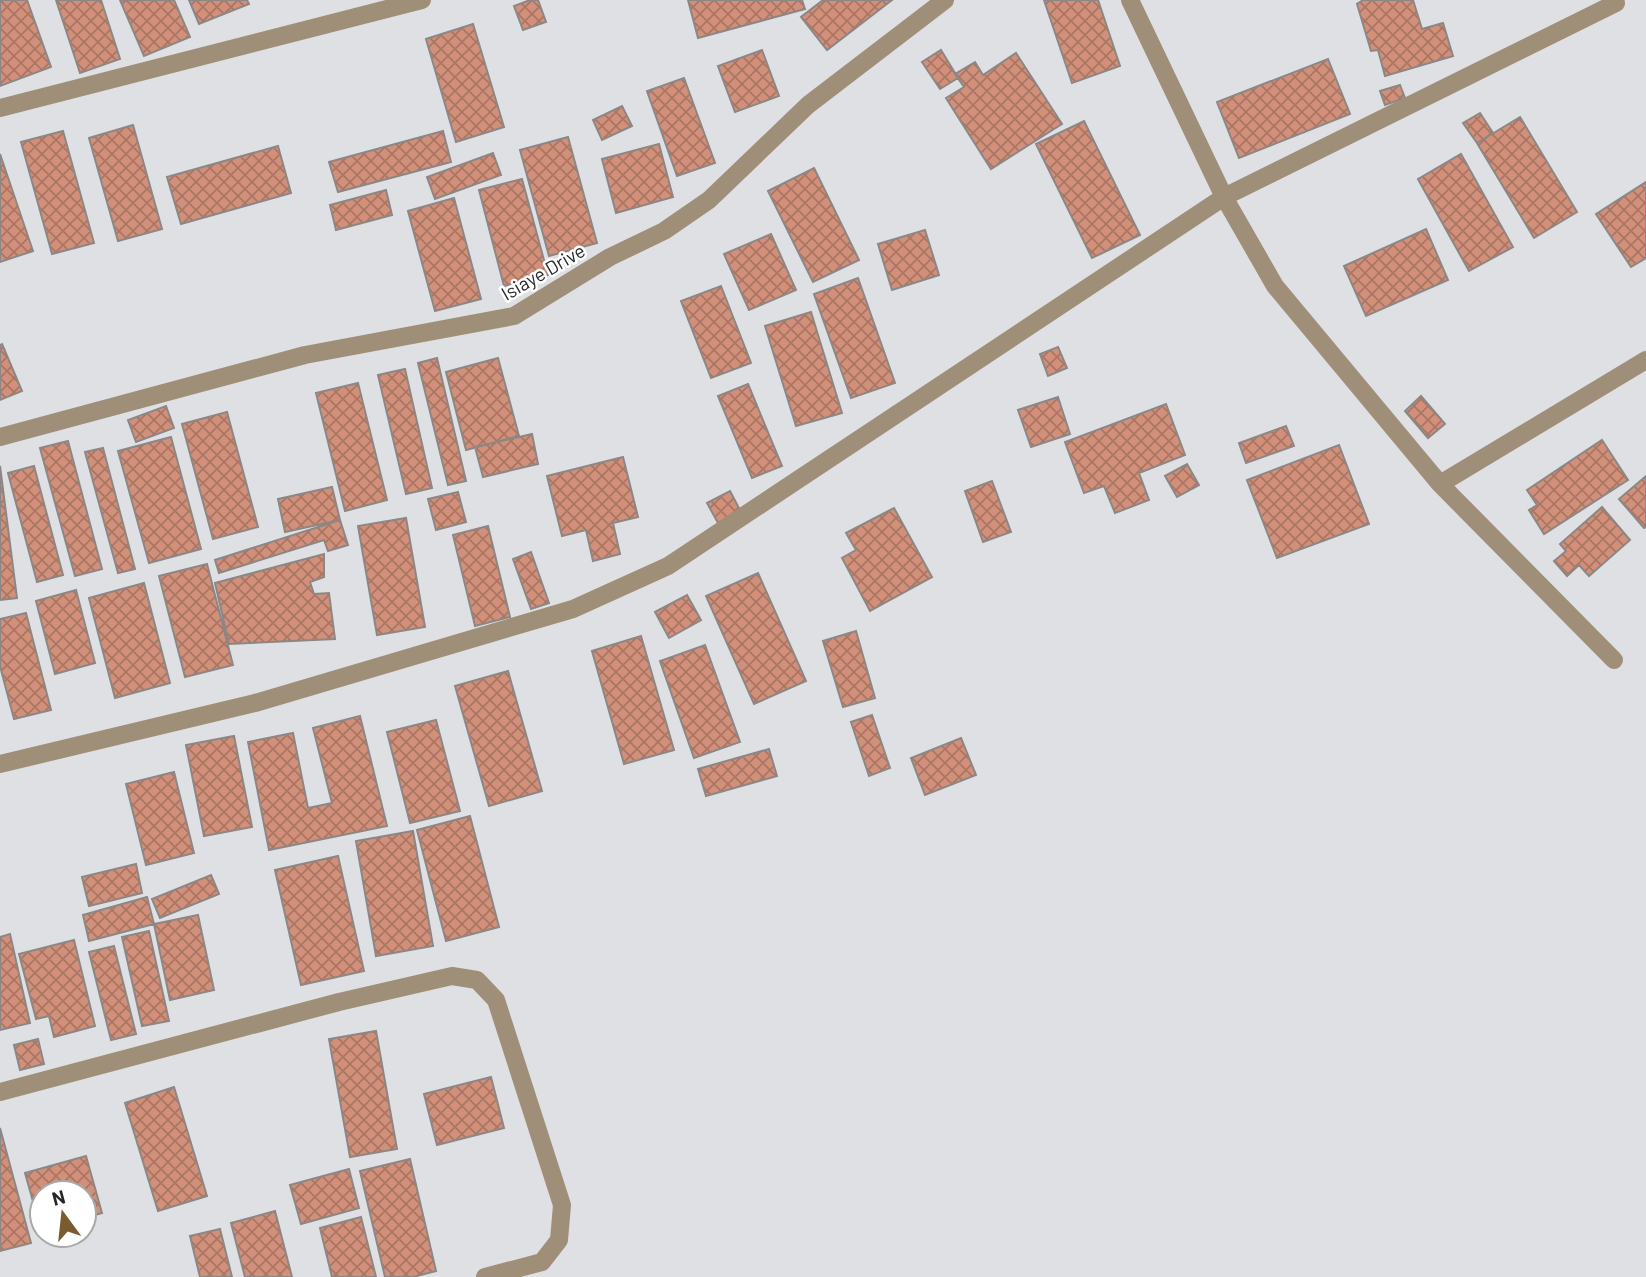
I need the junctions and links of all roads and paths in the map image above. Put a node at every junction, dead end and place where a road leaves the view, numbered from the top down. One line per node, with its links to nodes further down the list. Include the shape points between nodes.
1 (422, 0): 5 (street)
2 (945, 0): 8 (street, Isiaye Drive, via 808,105 709,200 664,231 610,257 514,316 304,355)
3 (1130, 0): 6 (street)
4 (1616, 3): 6 (street)
5 (0, 108)
6 (1224, 197): 9 (street, via 1275,286); 11 (street, via 668,566 573,609 255,703)
7 (1646, 360): 9 (street)
8 (0, 437)
9 (1440, 484): 10 (street)
10 (1615, 660)
11 (0, 764)
12 (0, 1092): 13 (street, via 339,1002 452,976 477,980 496,1000 562,1205 559,1240 542,1262)
13 (485, 1277)

